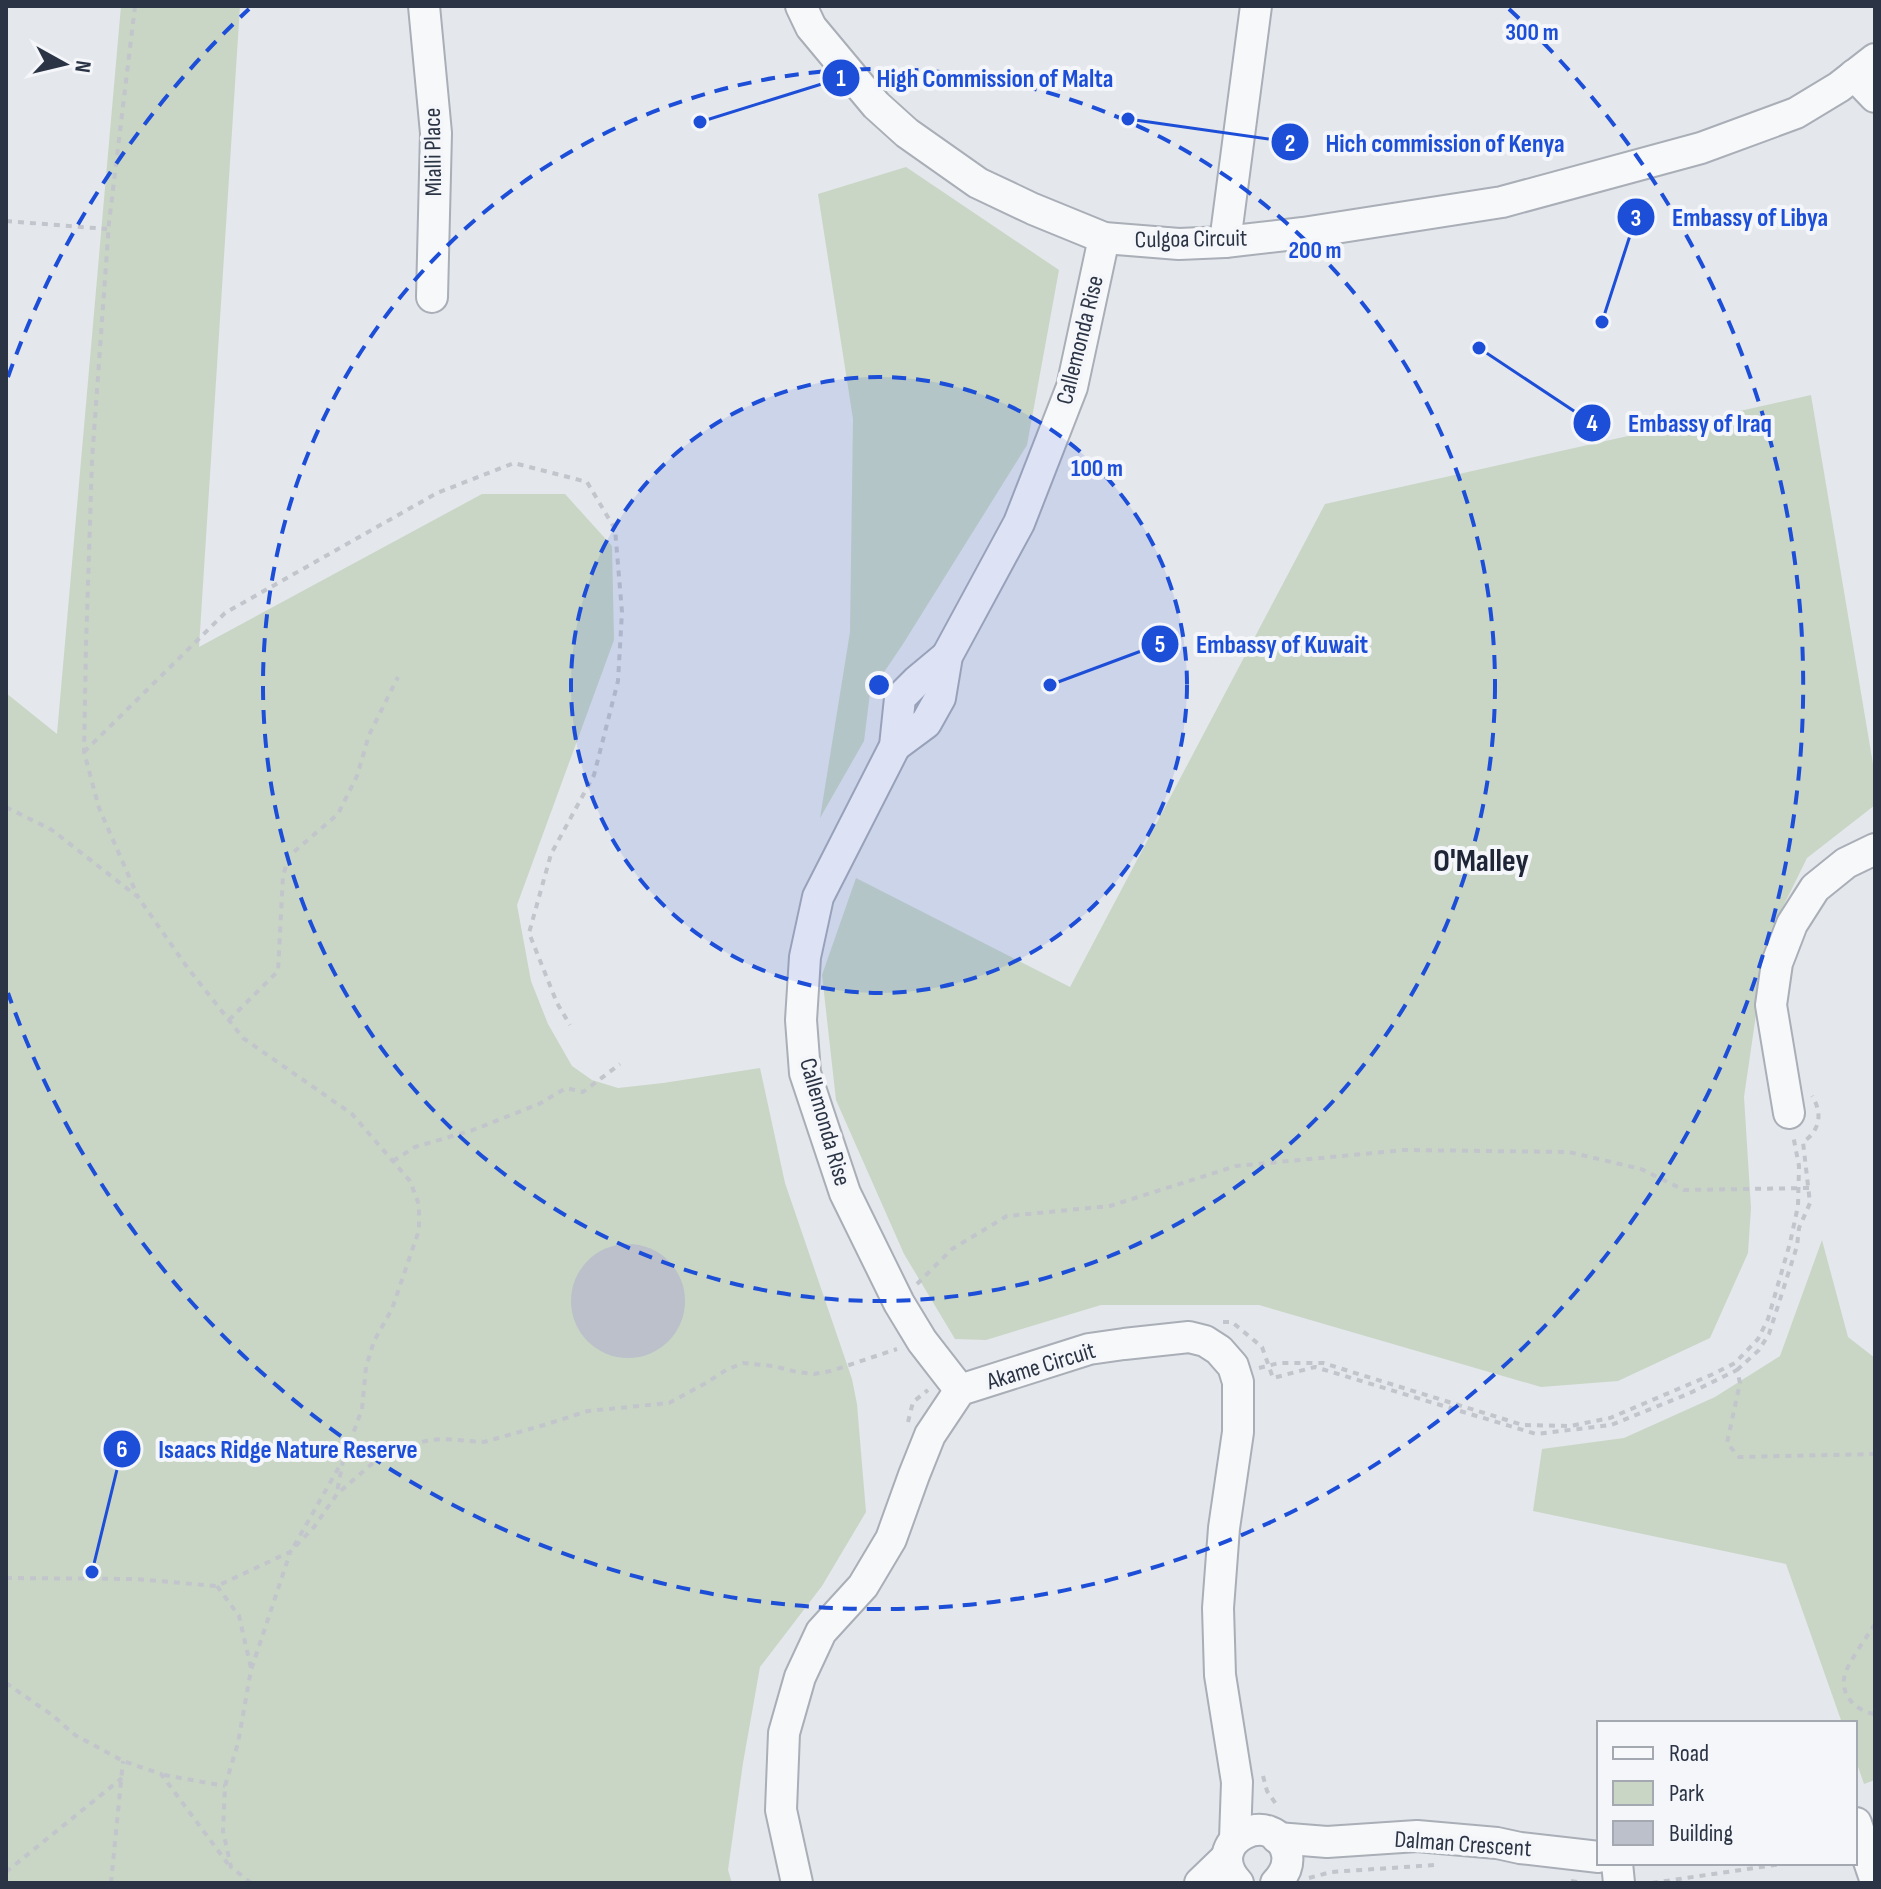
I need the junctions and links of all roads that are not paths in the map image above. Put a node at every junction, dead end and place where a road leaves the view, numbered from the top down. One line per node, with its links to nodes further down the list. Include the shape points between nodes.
1 (424, 6): 8 (street, Mialli Place, via 436,133)
2 (801, 6): 6 (street, Culgoa Circuit, via 811,27 876,105 907,133 978,183)
3 (1256, 6): 7 (street)
4 (1865, 67): 5 (street); 7 (street, Culgoa Circuit, via 1796,113 1701,148 1502,202)
5 (1875, 97)
6 (1104, 238): 7 (street, Culgoa Circuit); 11 (street, Callemonda Rise, via 1072,387 1019,523 947,656 900,698 895,746 818,897 805,957 805,1073 828,1147 899,1303)
7 (1225, 242)
8 (432, 297)
9 (1875, 849): 10 (street, via 1846,863 1815,888 1792,924 1777,963 1771,1005)
10 (1789, 1113)
11 (954, 1382): 14 (street, Akame Circuit, via 1089,1349 1189,1337 1219,1350 1233,1366 1238,1432 1218,1608 1220,1675); 16 (street, Akame Circuit, via 891,1539 863,1586 821,1632 800,1677 784,1733 781,1810)
12 (1862, 1821): 15 (street)
13 (1597, 1857): 14 (street, Dalman Crescent, via 1417,1836)
14 (1279, 1862): 17 (street)
15 (1875, 1879)
16 (797, 1883)
17 (1200, 1883)

